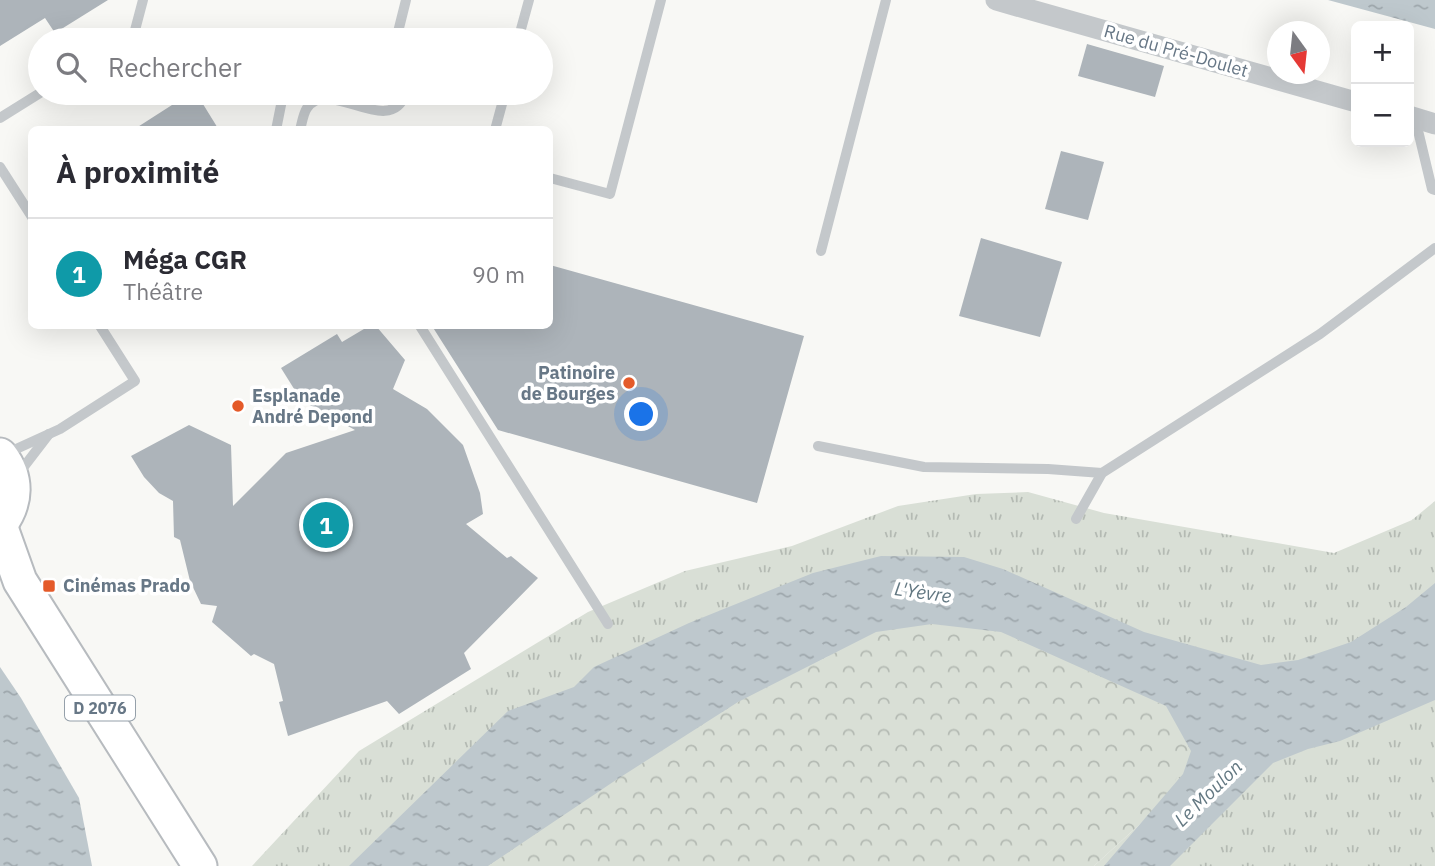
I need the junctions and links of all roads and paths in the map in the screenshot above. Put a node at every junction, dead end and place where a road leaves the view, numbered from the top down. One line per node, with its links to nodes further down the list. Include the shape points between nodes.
1 (143, 0): 7 (lane)
2 (406, 0): 8 (lane)
3 (529, 0): 9 (lane)
4 (661, 0): 23 (lane, via 610,194)
5 (886, 0): 27 (lane)
6 (996, 0): 11 (street, Rue du Pré-Doulet)
7 (132, 28)
8 (399, 28)
9 (522, 28)
10 (28, 100): 17 (lane)
11 (1351, 101)
12 (281, 105): 19 (lane)
13 (311, 105): 20 (lane)
14 (359, 105): 15 (lane, via 384,111)
15 (397, 105)
16 (502, 105): 21 (lane)
17 (0, 118)
18 (1420, 119): 24 (lane)
19 (277, 126)
20 (301, 126)
21 (496, 126)
22 (0, 167): 25 (lane)
23 (553, 179)
24 (1435, 190)
25 (28, 211)
26 (1435, 248): 33 (lane, via 1320,334)
27 (821, 251)
28 (102, 329): 30 (lane, via 135,381)
29 (422, 329): 37 (lane)
30 (51, 432): 32 (lane); 32 (lane)
31 (818, 446): 33 (lane, via 924,467)
32 (5, 464): 35 (main road, via 14,496)
33 (1102, 473): 34 (lane)
34 (1076, 519)
35 (0, 525): 36 (main road, D 2076)
36 (10, 572): 38 (main road, D 2076)
37 (608, 624)
38 (200, 866)

